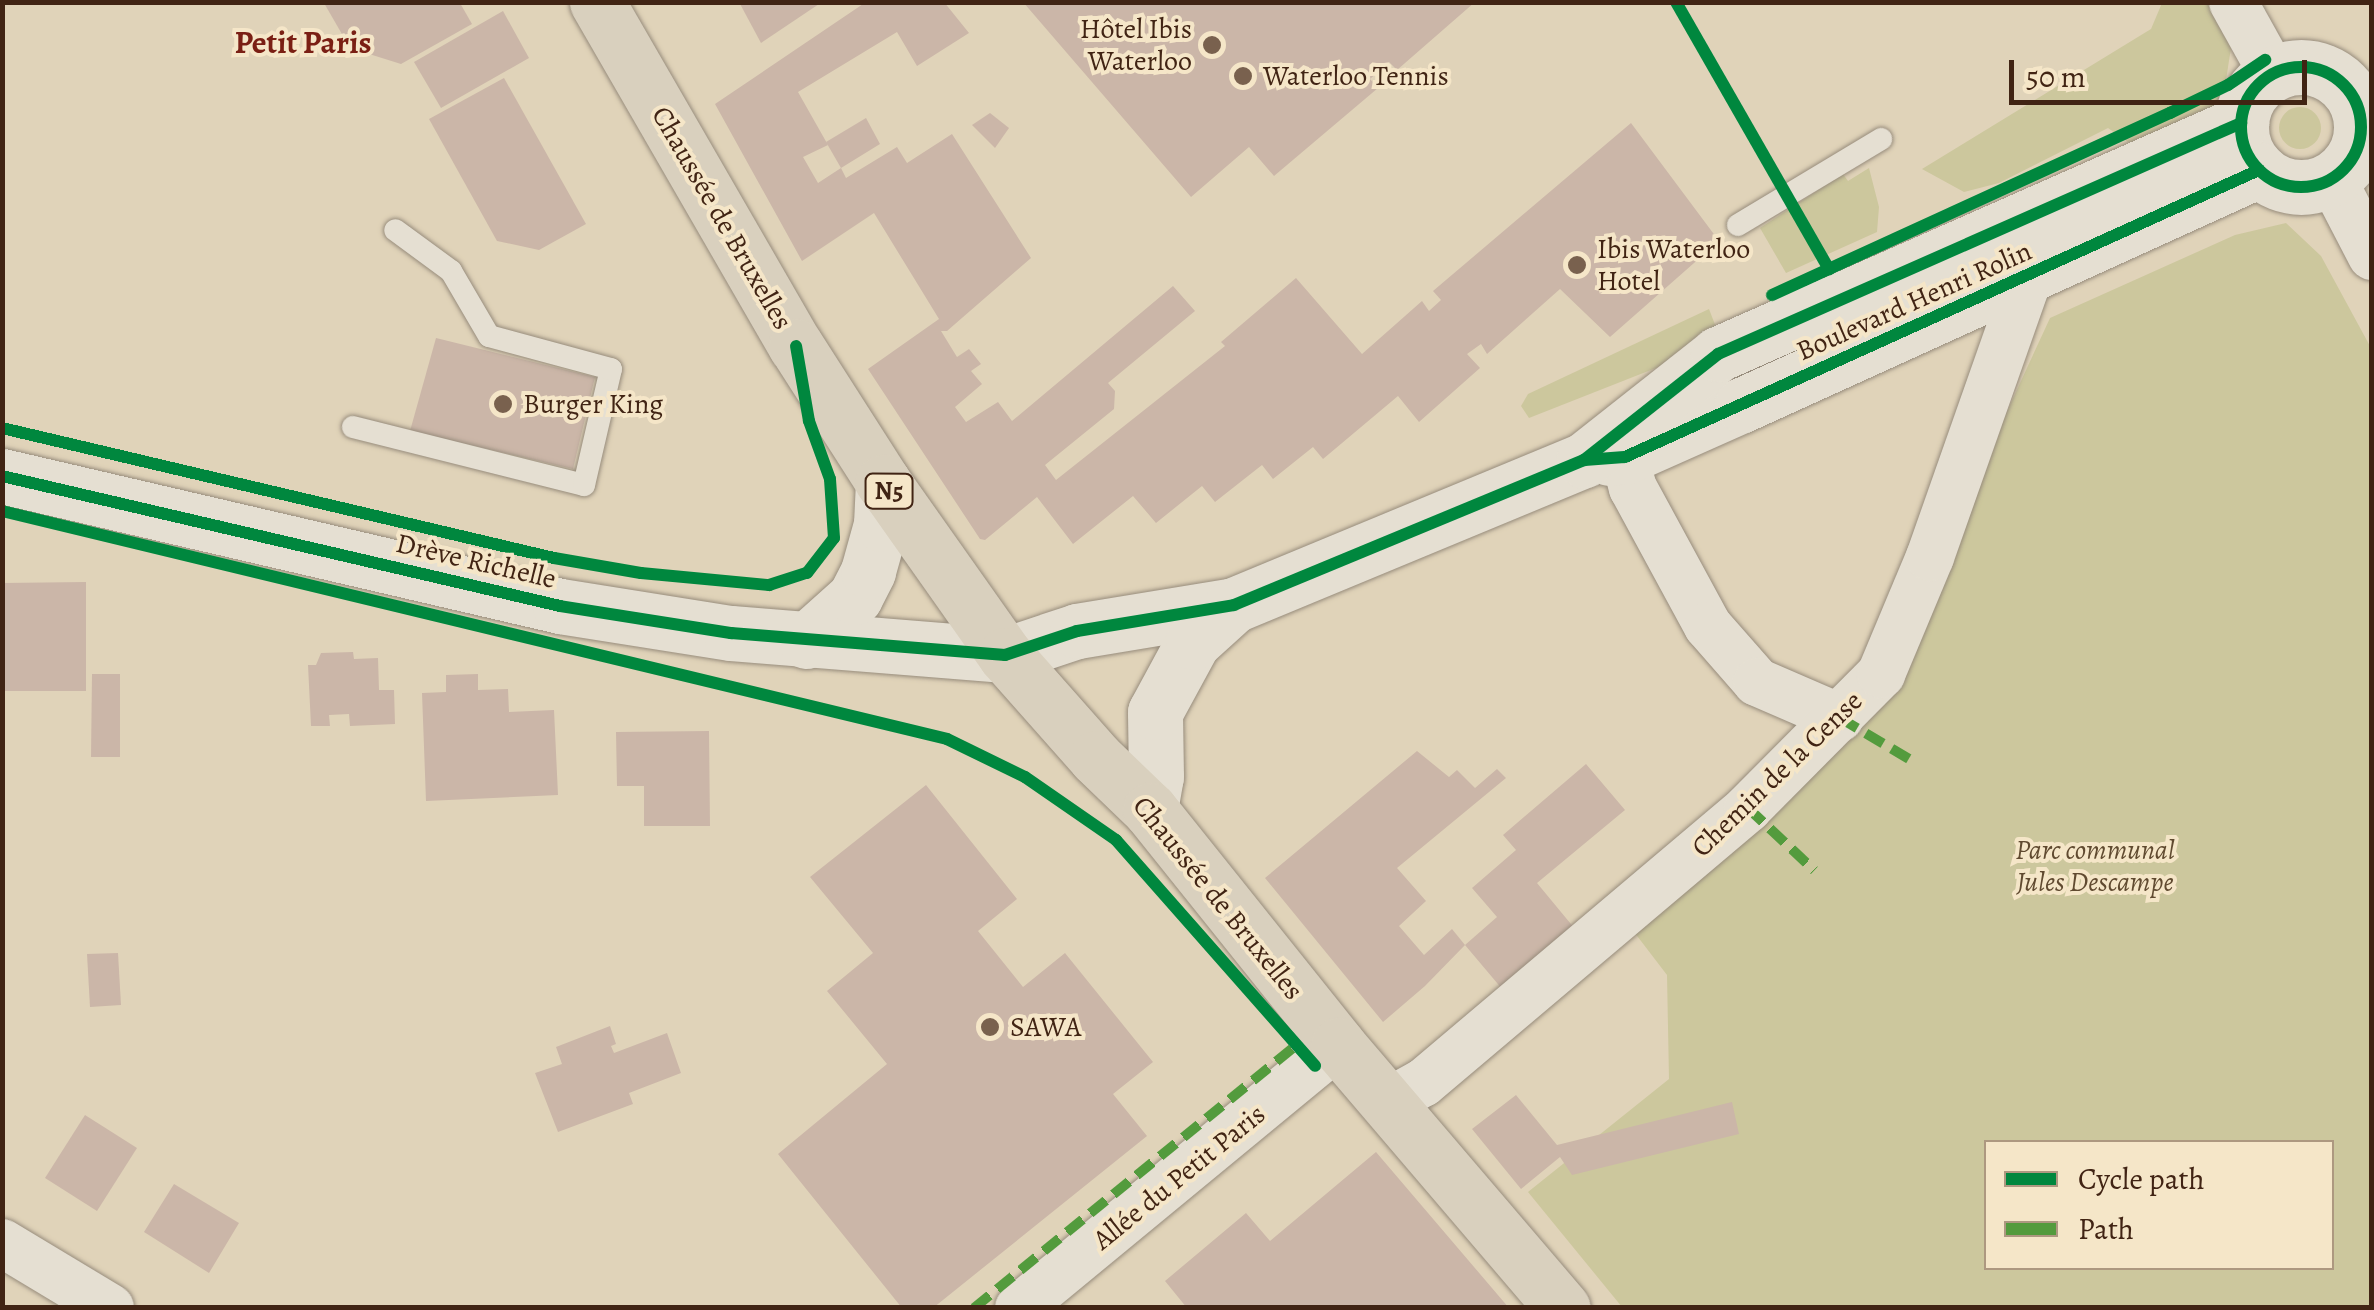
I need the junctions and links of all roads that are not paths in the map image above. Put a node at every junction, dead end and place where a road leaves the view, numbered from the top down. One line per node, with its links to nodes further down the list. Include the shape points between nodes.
1 (598, 2): 15 (main road, Chaussée de Bruxelles / N5, via 796,346)
2 (2233, 2): 3 (street)
3 (2273, 74): 4 (main road, via 2293,67); 6 (main road, via 2250,91)
4 (2351, 74): 7 (main road, via 2362,119)
5 (1881, 139): 8 (lane)
6 (2250, 147): 7 (main road, via 2272,181 2292,186); 11 (main road, Boulevard Henri Rolin); 13 (main road, Boulevard Henri Rolin, via 1718,354)
7 (2355, 149): 10 (street)
8 (1738, 225)
9 (395, 230): 12 (lane, via 451,271 489,336 611,369 584,485)
10 (2372, 256)
11 (2028, 278): 13 (main road, Boulevard Henri Rolin); 19 (street, Chemin de la Cense, via 1930,557 1881,674)
12 (353, 427)
13 (1605, 458): 16 (main road, Boulevard Henri Rolin); 19 (street, via 1633,488 1708,626 1757,682)
14 (2, 476): 17 (main road, Drève Richelle, via 560,606)
15 (883, 482): 17 (main road, via 881,524 868,571 855,596); 18 (main road, Chaussée de Bruxelles / N5)
16 (1234, 605): 18 (main road, Boulevard Henri Rolin, via 1077,631); 20 (main road, Boulevard Henri Rolin, via 1193,642 1155,712)
17 (806, 640): 18 (main road, Drève Richelle)
18 (1006, 655): 20 (main road, Chaussée de Bruxelles / N5)
19 (1840, 718): 22 (street, Chemin de la Cense, via 1748,808 1588,946 1423,1084)
20 (1150, 810): 21 (main road, Chaussée de Bruxelles / N5)
21 (1338, 1045): 22 (main road, Chaussée de Bruxelles / N5); 25 (street, Allée du Petit Paris)
22 (1390, 1101): 26 (main road, Chaussée de Bruxelles / N5)
23 (2, 1243): 24 (street)
24 (110, 1308)
25 (1019, 1308)
26 (1563, 1308)

